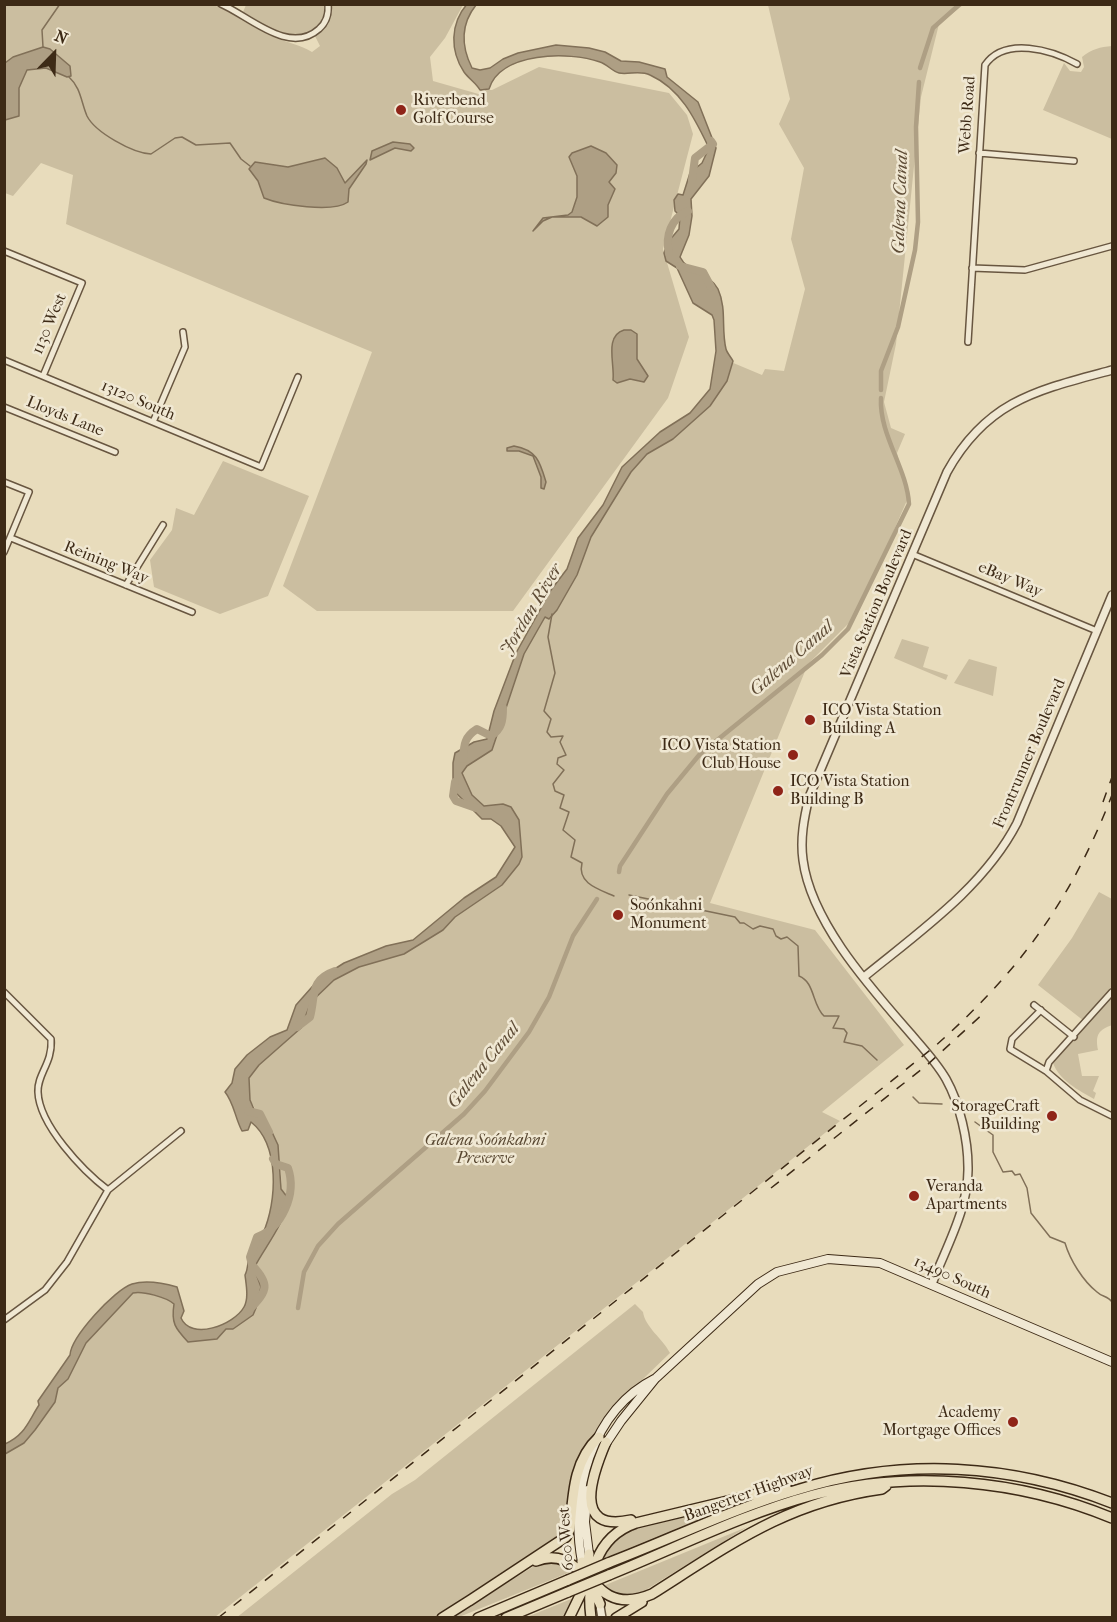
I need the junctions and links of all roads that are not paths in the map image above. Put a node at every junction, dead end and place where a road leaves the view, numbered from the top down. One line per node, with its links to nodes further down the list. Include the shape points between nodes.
1 (221, 4): 2 (street, via 240,10 282,37 297,39 310,35 326,21)
2 (328, 4)
3 (1077, 64): 4 (street, Webb Road, via 1052,51 1032,47 990,58 985,65)
4 (979, 153): 5 (street); 8 (street, Webb Road)
5 (1074, 161)
6 (1113, 246): 8 (street, via 1025,270)
7 (4, 251): 13 (street, 1130 West, via 82,284)
8 (972, 268): 10 (street, Webb Road)
9 (183, 332): 16 (street, via 185,346)
10 (968, 342)
11 (4, 360): 13 (street, 13120 South)
12 (1113, 369): 22 (street, Vista Station Boulevard, via 1031,393 987,420 950,467)
13 (43, 376): 16 (street, 13120 South)
14 (298, 376): 16 (street, 13120 South, via 261,467)
15 (4, 407): 17 (street, Lloyds Lane)
16 (153, 422)
17 (115, 452)
18 (4, 482): 20 (street, via 29,492)
19 (163, 525): 23 (street)
20 (11, 538): 21 (street); 23 (street, Reining Way)
21 (4, 552)
22 (912, 554): 26 (street, eBay Way); 27 (street, Vista Station Boulevard, via 809,797 803,823 803,859 816,904)
23 (126, 585): 25 (street, Reining Way)
24 (1113, 595): 26 (street, Frontrunner Boulevard)
25 (192, 612)
26 (1097, 631): 27 (street, Frontrunner Boulevard, via 1017,823 999,854 958,897)
27 (864, 977): 38 (street, Vista Station Boulevard, via 946,1079 960,1119 968,1167 967,1187)
28 (4, 992): 36 (street, via 51,1039 52,1054 38,1092 45,1120 88,1175)
29 (1112, 992): 32 (street)
30 (1035, 1005): 31 (street)
31 (1041, 1010): 32 (street); 33 (street, via 1009,1046 1013,1053)
32 (1074, 1037): 33 (street, via 1048,1062)
33 (1046, 1071): 34 (street, via 1080,1101)
34 (1113, 1116)
35 (181, 1131): 36 (street)
36 (108, 1190): 39 (street, via 67,1262 45,1290)
37 (775, 1274): 38 (main road, 13490 South, via 813,1261 843,1258 880,1263); 41 (main road, 600 West, via 758,1284 656,1378)
38 (932, 1284): 40 (main road, 13490 South)
39 (4, 1320)
40 (1113, 1362)
41 (603, 1440): 45 (highway, via 591,1496 596,1516 612,1524); 47 (main road, 600 West, via 587,1498); 48 (main road, 600 West, via 589,1458 579,1494 577,1524); 51 (highway, via 586,1453 578,1470 566,1537)
42 (918, 1468): 44 (highway, Bangerter Highway, via 1020,1476); 45 (highway, via 903,1465 839,1474); 54 (highway, Bangerter Highway, bridge, via 844,1478 786,1493)
43 (887, 1484): 46 (highway, Bangerter Highway, via 944,1482 1006,1488); 50 (highway, via 882,1489 819,1502 775,1519); 55 (highway, Bangerter Highway, bridge, via 849,1487 795,1501)
44 (1113, 1503)
45 (666, 1516): 49 (highway, via 616,1533 601,1551)
46 (1113, 1518)
47 (589, 1554): 49 (highway)
48 (582, 1562): 49 (highway)
49 (589, 1579): 50 (highway, via 624,1601); 51 (highway, via 566,1561 545,1558); 52 (highway); 56 (highway); 57 (highway)
50 (652, 1594): 59 (highway)
51 (469, 1601): 53 (highway)
52 (600, 1604): 58 (street)
53 (442, 1617)
54 (478, 1617)
55 (506, 1617)
56 (569, 1617)
57 (591, 1617)
58 (602, 1617)
59 (616, 1617)

